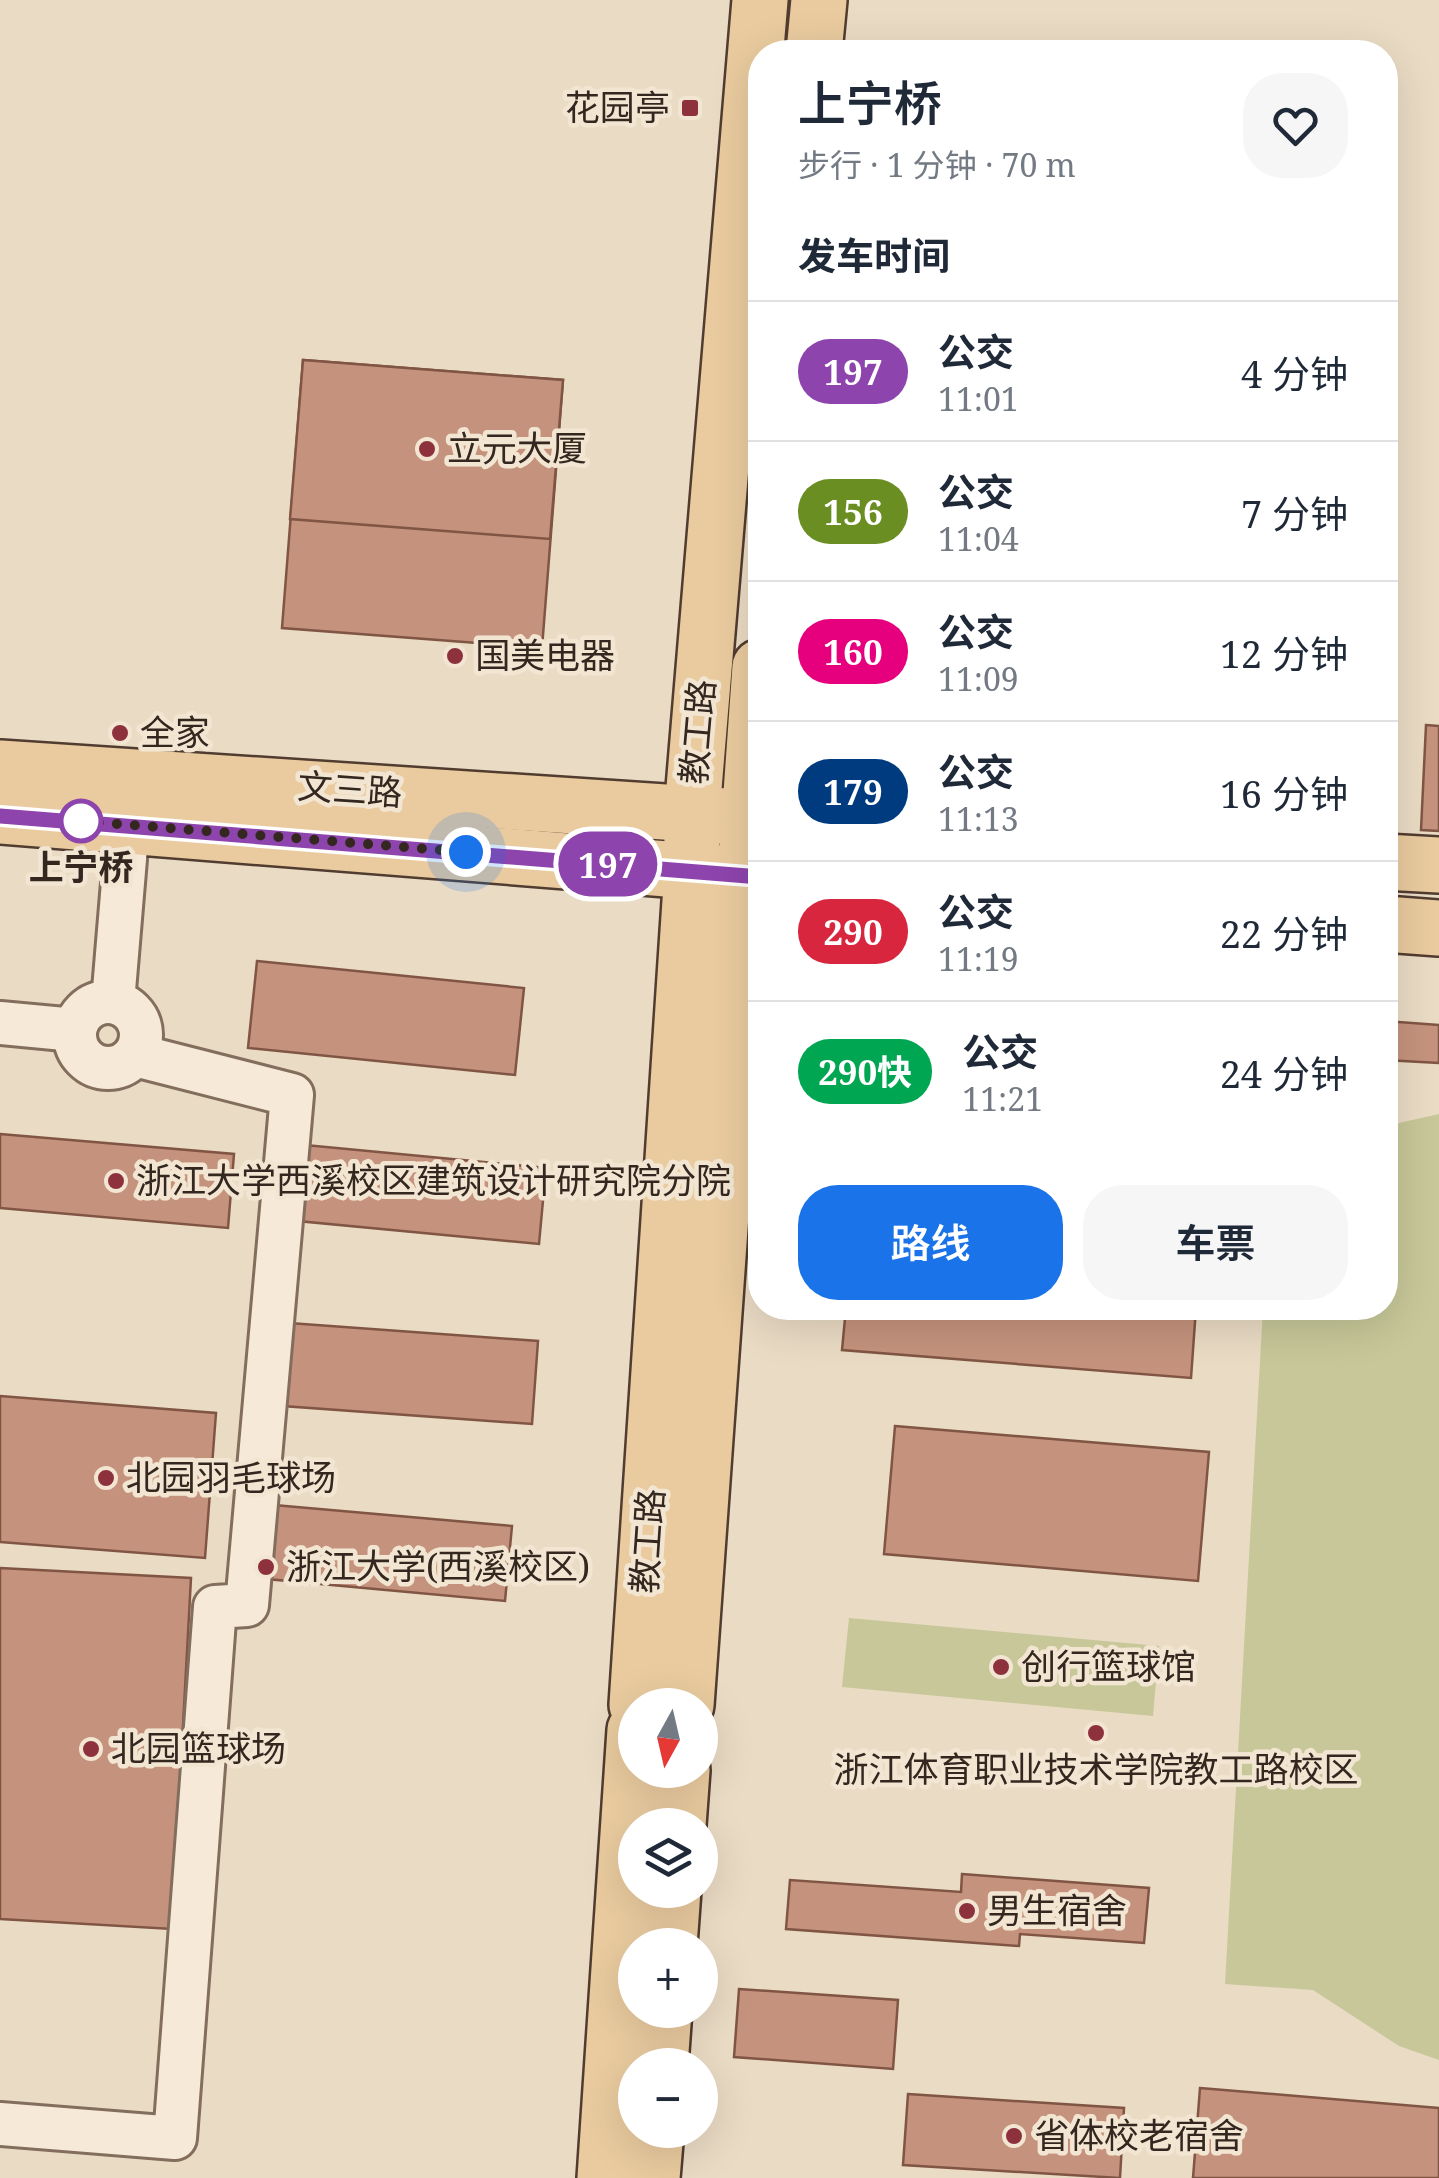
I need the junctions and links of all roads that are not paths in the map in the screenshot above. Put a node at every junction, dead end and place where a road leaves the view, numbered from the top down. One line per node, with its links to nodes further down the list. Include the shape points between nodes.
1 (760, 0): 3 (main road, 教工路)
2 (819, 0): 4 (main road)
3 (757, 40)
4 (815, 40)
5 (748, 143): 7 (main road, 教工路)
6 (0, 768): 7 (main road, 文三路)
7 (692, 812): 9 (main road, 文三路); 13 (main road, 教工路)
8 (0, 816): 10 (main road, 文三路)
9 (748, 818)
10 (128, 824): 13 (main road, 文三路); 18 (lane)
11 (1398, 863): 12 (main road)
12 (1439, 866)
13 (692, 871): 14 (main road, 文三路); 22 (main road, 教工路)
14 (748, 876)
15 (1398, 925): 16 (main road)
16 (1439, 928)
17 (748, 938): 23 (main road, 教工路)
18 (113, 1002): 20 (lane, via 92,1005); 21 (lane, via 139,1022)
19 (0, 1023): 20 (lane)
20 (75, 1030): 21 (lane, via 79,1051 95,1066 116,1067)
21 (135, 1055): 25 (lane, via 292,1094 247,1605 215,1607 175,2138)
22 (638, 1688)
23 (687, 1688)
24 (637, 1788): 26 (main road)
25 (0, 2124)
26 (648, 2167)

